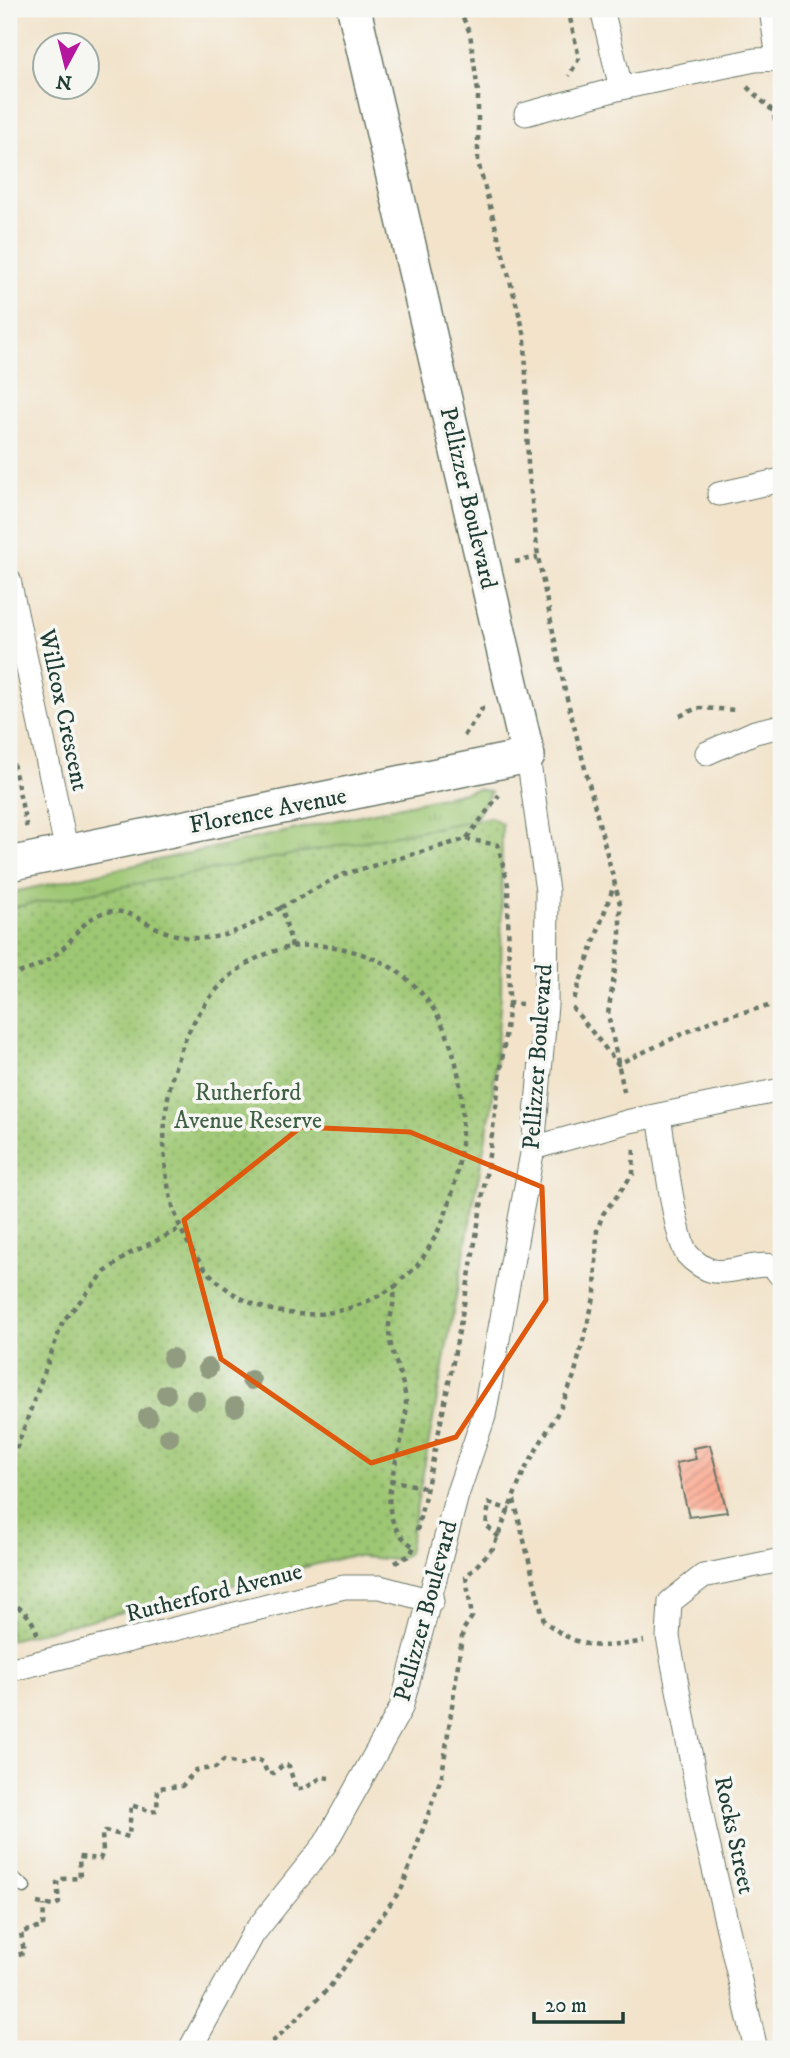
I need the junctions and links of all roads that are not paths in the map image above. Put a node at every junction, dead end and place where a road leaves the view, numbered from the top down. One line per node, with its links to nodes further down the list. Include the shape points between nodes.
1 (354, 9): 12 (street, Pellizzer Boulevard)
2 (602, 9): 5 (street)
3 (771, 9): 4 (street)
4 (779, 61): 5 (street, via 755,60)
5 (621, 88): 6 (street)
6 (526, 114)
7 (781, 480): 8 (street)
8 (719, 494)
9 (9, 580): 13 (street, Willcox Crescent)
10 (781, 726): 11 (street)
11 (707, 753)
12 (528, 755): 13 (street, Florence Avenue); 17 (street, Pellizzer Boulevard, via 547,891 547,1005)
13 (64, 841): 14 (street, Florence Avenue)
14 (9, 863)
15 (781, 1090): 16 (street)
16 (659, 1116): 17 (street); 18 (street, via 687,1253 712,1271 761,1264 773,1266)
17 (533, 1148): 20 (street, Pellizzer Boulevard, via 484,1416 457,1495)
18 (781, 1276)
19 (781, 1560): 25 (street, Rocks Street, via 703,1576 670,1602 668,1634 705,1831)
20 (432, 1601): 21 (street, Rutherford Avenue, via 380,1587 344,1587); 24 (street, Pellizzer Boulevard, via 401,1708 325,1844 253,1934)
21 (9, 1670)
22 (9, 1875): 23 (lane)
23 (24, 1887)
24 (191, 2049)
25 (756, 2049)

